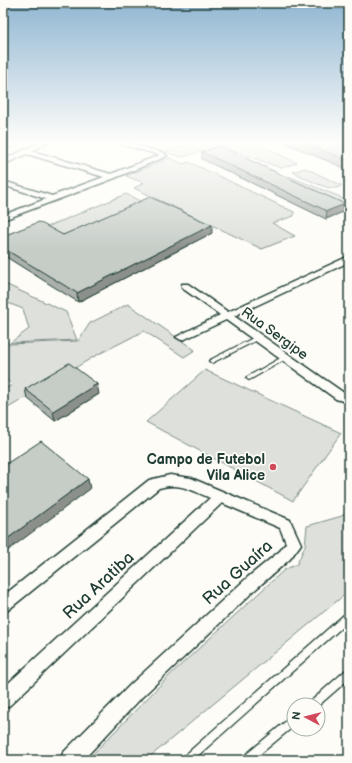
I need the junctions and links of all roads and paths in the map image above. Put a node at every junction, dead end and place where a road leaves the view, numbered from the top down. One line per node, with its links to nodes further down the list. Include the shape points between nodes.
1 (109, 179): 3 (street)
2 (3, 184): 3 (street)
3 (53, 199): 4 (street)
4 (3, 218)
5 (349, 259): 7 (street)
6 (185, 286): 7 (street, Rua Sergipe)
7 (228, 316): 8 (street); 9 (street, Rua Sergipe)
8 (181, 337)
9 (257, 338): 10 (street, Rua Sergipe); 11 (lane)
10 (284, 358): 12 (lane); 13 (street, Rua Sergipe, via 340,396)
11 (212, 361)
12 (249, 378)
13 (349, 399)
14 (219, 497): 15 (street, Rua Guaíra, via 186,482 164,480 154,484); 19 (street, Rua Aratiba); 21 (street, Rua Guaíra, via 285,524 294,544 138,690)
15 (3, 605)
16 (349, 616): 22 (lane)
17 (349, 673): 18 (lane)
18 (322, 697)
19 (3, 700)
20 (286, 727): 23 (lane)
21 (70, 760)
22 (186, 760)
23 (246, 760)

